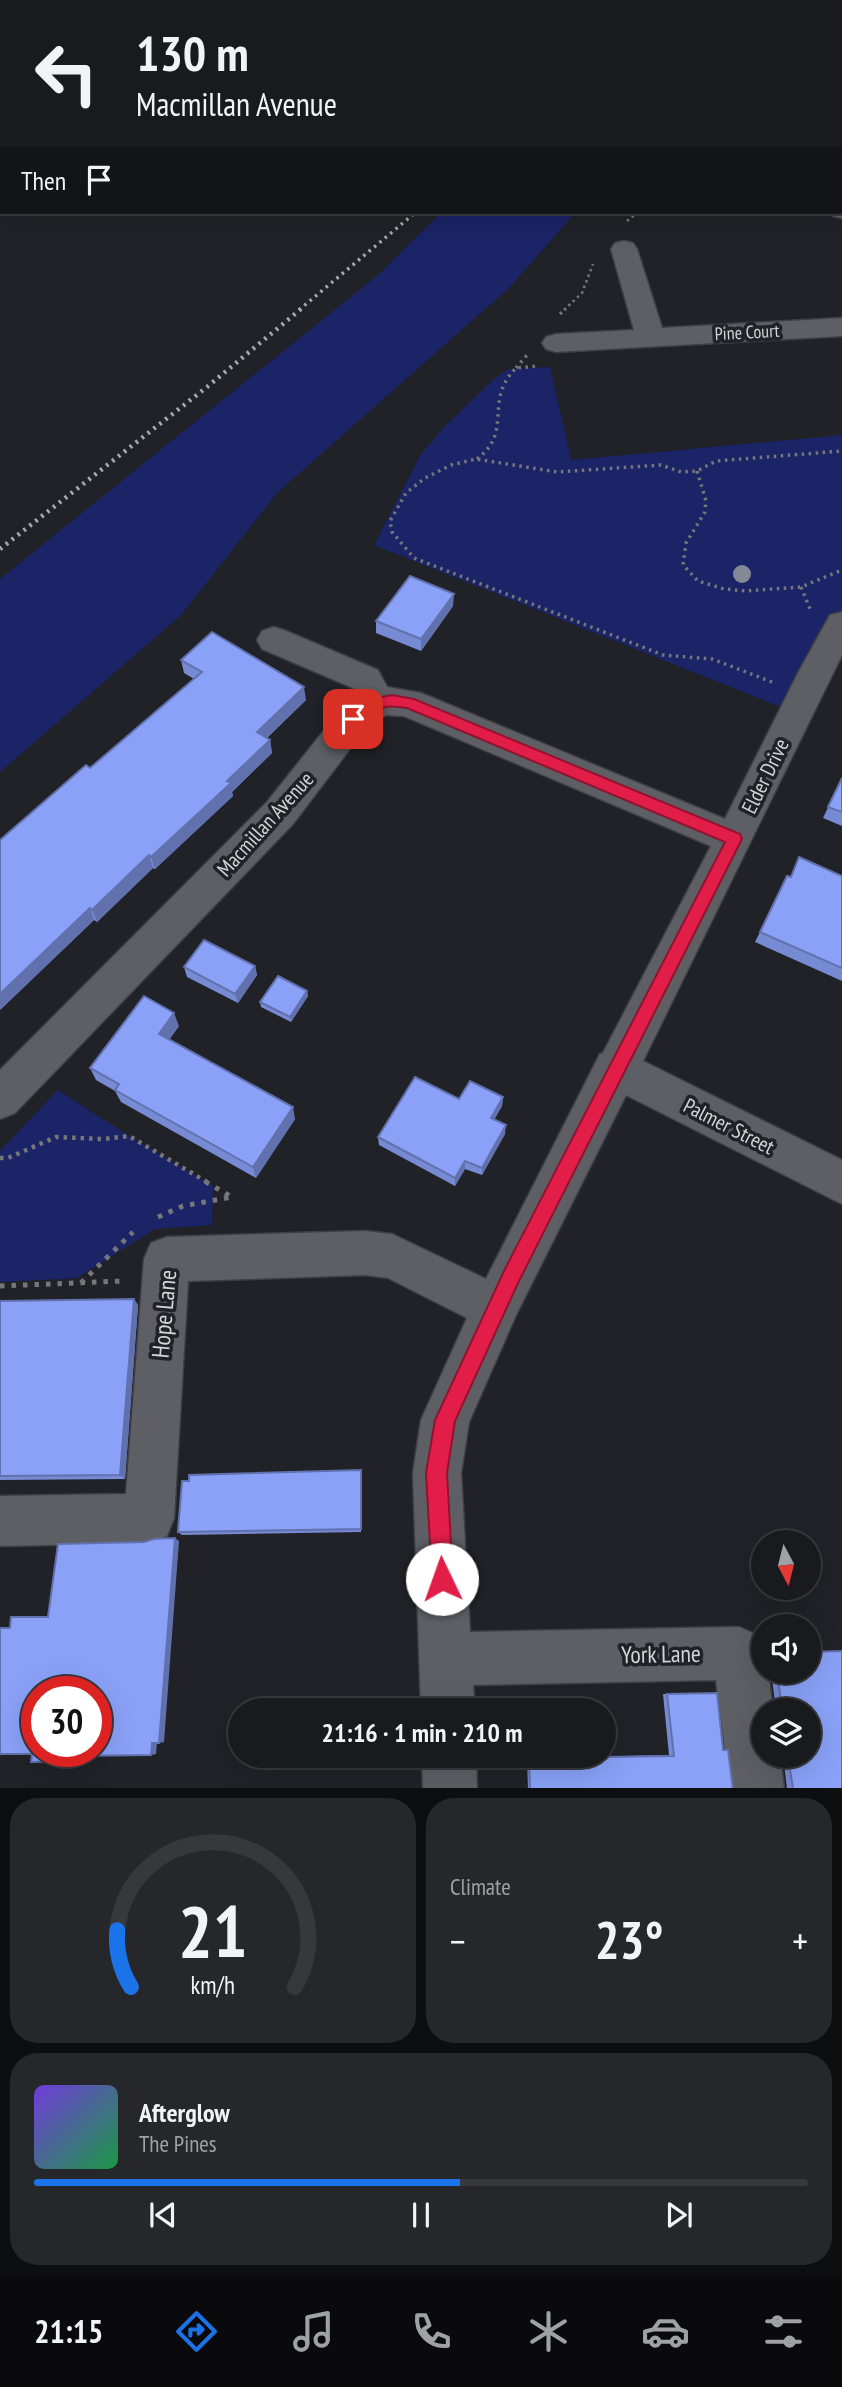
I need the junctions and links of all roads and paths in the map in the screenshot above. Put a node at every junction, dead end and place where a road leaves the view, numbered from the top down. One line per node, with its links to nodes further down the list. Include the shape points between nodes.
1 (624, 249): 5 (street)
2 (596, 257): 4 (path, via 582,293)
3 (842, 327): 5 (street, Pine Court)
4 (546, 336): 5 (street, Pine Court); 7 (path)
5 (651, 338)
6 (539, 366): 7 (path)
7 (516, 368): 9 (path, via 500,390 491,449)
8 (842, 452): 10 (path, via 716,461)
9 (476, 459): 10 (path, via 557,472 661,465 681,472); 15 (path, via 425,478 406,493 390,521 392,532 414,558 663,655 712,659 771,683)
10 (697, 471): 12 (path, via 705,512 686,543 683,565 698,581 724,589)
11 (842, 570): 12 (path)
12 (801, 587): 13 (path)
13 (827, 619): 15 (street, Elder Drive)
14 (274, 640): 16 (street, via 366,679)
15 (812, 676): 17 (street, Elder Drive)
16 (377, 703): 17 (street, via 409,703); 19 (street, Macmillan Avenue, via 353,719 280,813)
17 (734, 839): 18 (street, Elder Drive)
18 (615, 1069): 21 (street, Palmer Street); 27 (street, Elder Drive)
19 (0, 1100)
20 (0, 1158): 22 (path, via 56,1137 129,1136 232,1197 183,1206)
21 (842, 1183)
22 (153, 1218)
23 (135, 1230): 25 (path)
24 (127, 1281): 25 (path)
25 (81, 1283): 26 (path)
26 (0, 1286)
27 (496, 1308): 28 (street, Hope Lane, via 392,1256 365,1252 167,1259 149,1518); 29 (street, Elder Drive, via 445,1420 437,1473)
28 (0, 1521)
29 (446, 1659): 30 (street, Elder Drive); 33 (street, York Lane, via 739,1653)
30 (447, 1698)
31 (449, 1768): 32 (street)
32 (450, 1788)
33 (757, 1788)

